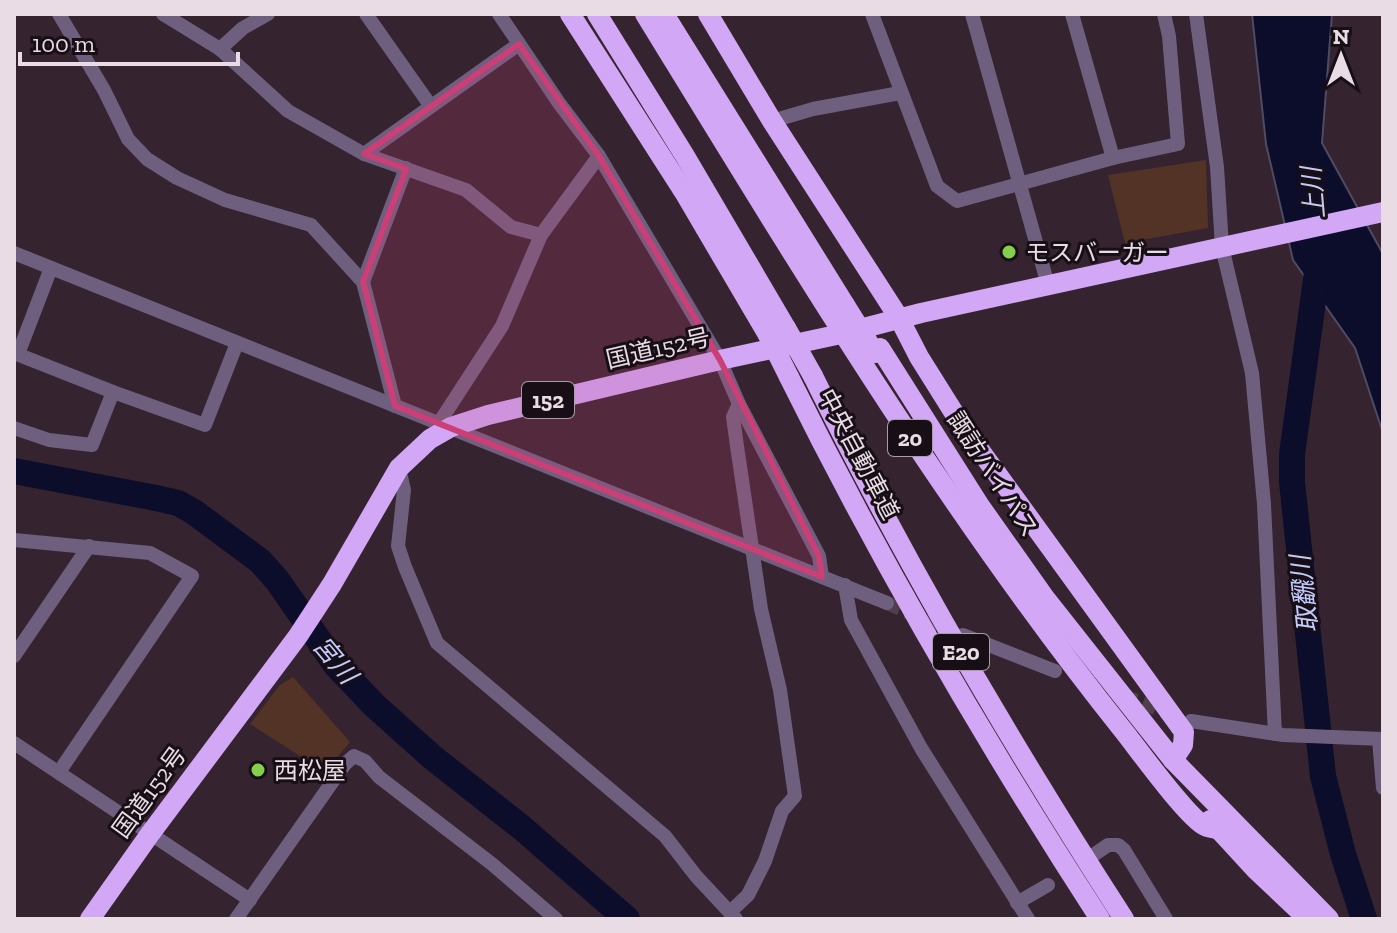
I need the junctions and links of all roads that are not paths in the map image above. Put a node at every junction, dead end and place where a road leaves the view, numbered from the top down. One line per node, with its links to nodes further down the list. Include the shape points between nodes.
1 (59, 14): 34 (street, via 128,139 147,159 225,200 311,225)
2 (163, 14): 20 (street)
3 (234, 14): 18 (street)
4 (268, 14): 18 (street)
5 (366, 14): 22 (street)
6 (499, 14): 19 (street)
7 (570, 14): 38 (highway, 中央自動車道 / E20)
8 (597, 14): 38 (highway, 中央自動車道 / E20, via 685,156)
9 (645, 14): 39 (highway, 20)
10 (664, 14): 36 (highway, 諏訪バイパス / 20)
11 (671, 14): 36 (highway, 諏訪バイパス / 20)
12 (708, 14): 23 (highway, 20)
13 (872, 14): 21 (street)
14 (972, 14): 28 (street)
15 (1072, 14): 26 (street)
16 (1164, 14): 26 (street, via 1178,144)
17 (1196, 14): 31 (street)
18 (243, 28): 20 (street)
19 (519, 44): 22 (street); 25 (street)
20 (220, 49): 24 (street, via 288,111)
21 (900, 93): 23 (street); 28 (street, via 937,186 957,201)
22 (430, 105): 24 (street)
23 (772, 121): 37 (highway, 20)
24 (364, 154): 27 (street)
25 (599, 156): 30 (street); 43 (street)
26 (1113, 158): 28 (street)
27 (406, 168): 30 (street, via 466,190 511,227); 34 (street)
28 (1018, 183): 35 (street)
29 (1383, 212): 31 (highway, 国道152号 / 152)
30 (541, 235): 47 (street, via 502,326)
31 (1226, 246): 35 (highway, 国道152号 / 152); 60 (street, via 1252,373)
32 (14, 253): 33 (street)
33 (51, 268): 40 (street); 42 (street)
34 (363, 282): 46 (street)
35 (1048, 285): 37 (highway, 国道152号 / 152)
36 (848, 304): 41 (highway, 諏訪バイパス / 20, bridge)
37 (899, 318): 39 (highway, 国道152号 / 152); 63 (highway, 20, via 961,424 1184,732)
38 (777, 332): 78 (highway, 中央自動車道 / E20, bridge, via 789,377 949,673); 79 (highway, 中央自動車道 / E20, bridge, via 813,376 960,650)
39 (841, 334): 43 (highway, 国道152号 / 152); 66 (highway, 20, via 1073,668 1170,790 1203,825)
40 (237, 343): 44 (street, via 205,425); 46 (street)
41 (877, 351): 63 (highway, 諏訪バイパス / 20, via 1035,585); 66 (highway, 諏訪バイパス / 20, via 941,462 995,541)
42 (16, 353): 44 (street)
43 (720, 360): 45 (street); 47 (highway, 国道152号 / 152)
44 (113, 392): 48 (street, via 92,445 49,440)
45 (739, 404): 52 (street, via 733,417); 53 (street, via 819,556)
46 (395, 406): 47 (street)
47 (445, 425): 49 (highway, 国道152号 / 152); 52 (street)
48 (14, 428)
49 (399, 468): 67 (highway, 国道152号 / 152, via 298,636); 73 (street, via 404,490 398,546 437,643 665,836)
50 (14, 540): 51 (street)
51 (89, 546): 57 (street); 64 (street, via 150,553 192,576)
52 (753, 550): 53 (street); 73 (street, via 795,796 782,811 765,861)
53 (822, 577): 54 (street)
54 (845, 585): 55 (street); 72 (street, via 851,620 921,748)
55 (887, 603)
56 (963, 635): 58 (street)
57 (14, 656)
58 (1055, 671)
59 (1191, 721): 60 (street)
60 (1279, 735): 61 (street)
61 (1378, 739): 65 (street)
62 (14, 743): 64 (street)
63 (1173, 760): 69 (highway, 諏訪バイパス / 20)
64 (59, 772): 67 (street)
65 (1383, 788)
66 (1216, 829): 69 (highway, 諏訪バイパス / 20)
67 (150, 834): 71 (street); 74 (highway, 国道152号 / 152)
68 (1092, 856): 80 (street, via 1108,845 1124,850)
69 (1261, 864): 81 (highway, 諏訪バイパス / 20); 82 (highway, 諏訪バイパス / 20)
70 (1048, 885): 72 (street)
71 (250, 900): 75 (street); 76 (street, via 354,756)
72 (1017, 903): 77 (street)
73 (733, 916)
74 (90, 919)
75 (236, 919)
76 (556, 919)
77 (1028, 919)
78 (1100, 919)
79 (1124, 919)
80 (1166, 919)
81 (1308, 919)
82 (1329, 919)

